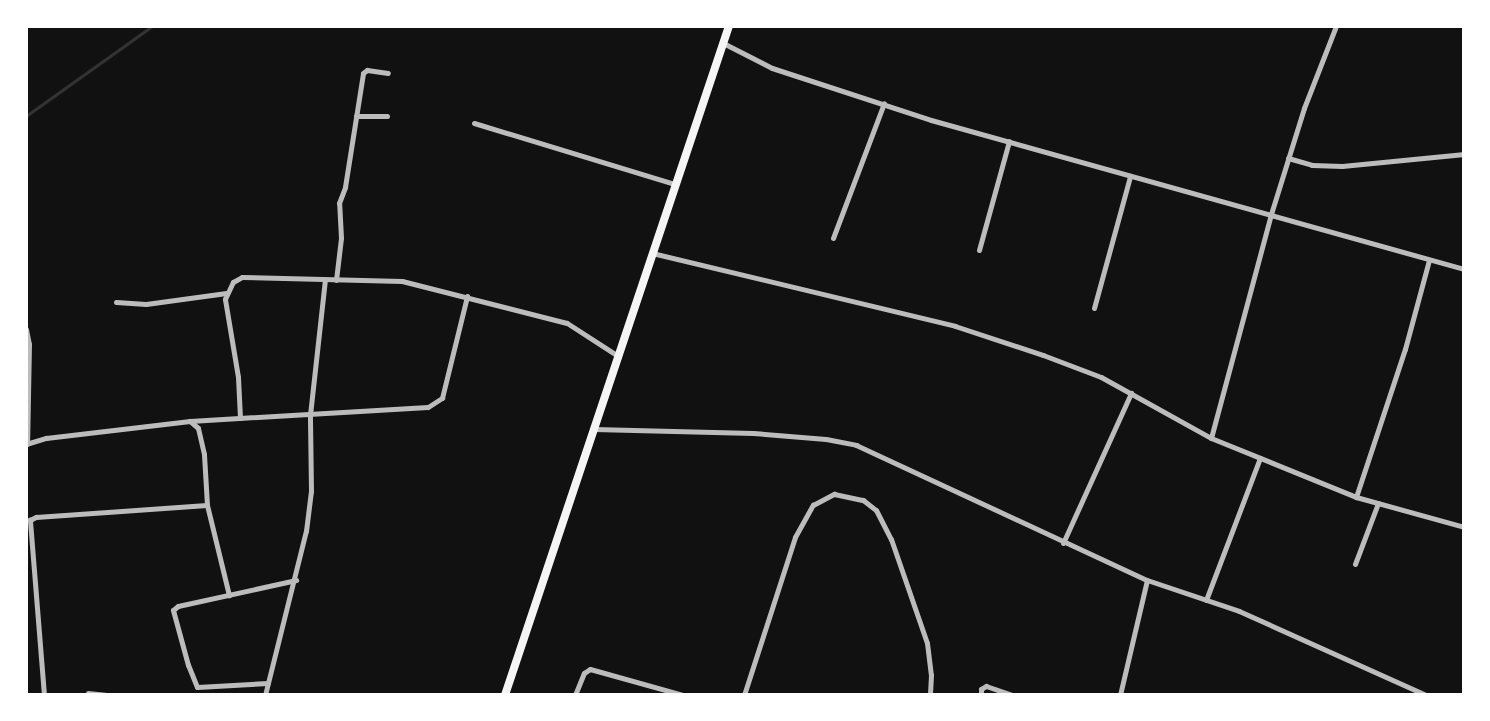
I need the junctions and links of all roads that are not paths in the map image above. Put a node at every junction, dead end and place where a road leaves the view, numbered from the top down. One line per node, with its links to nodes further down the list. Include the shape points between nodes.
1 (729, 26): 3 (highway)
2 (1336, 26): 11 (street)
3 (723, 43): 5 (street, via 772,68); 13 (highway)
4 (388, 73): 6 (street, via 364,71)
5 (884, 103): 9 (street); 15 (street)
6 (356, 116): 7 (street); 20 (street, via 339,204)
7 (387, 116)
8 (474, 123): 13 (street)
9 (1009, 141): 12 (street); 16 (street)
10 (1464, 154): 11 (street, via 1342,166)
11 (1288, 158): 14 (street)
12 (1130, 176): 14 (street); 25 (street)
13 (676, 184): 17 (highway)
14 (1271, 214): 18 (street); 35 (street)
15 (833, 238)
16 (979, 250)
17 (652, 253): 27 (highway); 28 (street, via 955,326 1101,377)
18 (1429, 260): 19 (street); 38 (street)
19 (1464, 269)
20 (336, 280): 21 (street); 23 (street, via 402,281)
21 (325, 281): 22 (street, via 242,277); 29 (street)
22 (226, 293): 24 (street, via 146,304); 30 (street)
23 (467, 296): 27 (street, via 567,323); 29 (street, via 439,402 400,411)
24 (116, 302)
25 (1094, 308)
26 (26, 329): 36 (street)
27 (618, 356): 34 (highway)
28 (1131, 393): 35 (street); 42 (street)
29 (310, 415): 30 (street); 44 (street, via 311,491)
30 (240, 418): 31 (street)
31 (202, 420): 32 (street); 33 (street)
32 (190, 421): 33 (street); 36 (street)
33 (198, 428): 40 (street)
34 (594, 429): 42 (street, via 754,433 856,445); 53 (highway)
35 (1211, 438): 37 (street)
36 (27, 444)
37 (1261, 458): 38 (street); 47 (street)
38 (1356, 498): 39 (street)
39 (1378, 503): 41 (street); 43 (street)
40 (208, 505): 46 (street); 50 (street, via 30,520)
41 (1464, 527)
42 (1062, 542): 45 (street)
43 (1355, 564)
44 (296, 580): 46 (street); 48 (street)
45 (1147, 580): 47 (street); 60 (street)
46 (229, 595): 48 (street, via 174,607 193,680 202,689)
47 (1206, 600): 61 (street)
48 (268, 683): 52 (street)
49 (88, 693): 51 (street)
50 (44, 695)
51 (107, 695)
52 (265, 695)
53 (505, 695)
54 (575, 695): 55 (street, via 590,669)
55 (683, 695)
56 (744, 695): 57 (street, via 795,537 813,505 834,494 870,505 891,539 927,643)
57 (930, 695)
58 (981, 695): 59 (street, via 986,686)
59 (1012, 695)
60 (1119, 695)
61 (1426, 695)

